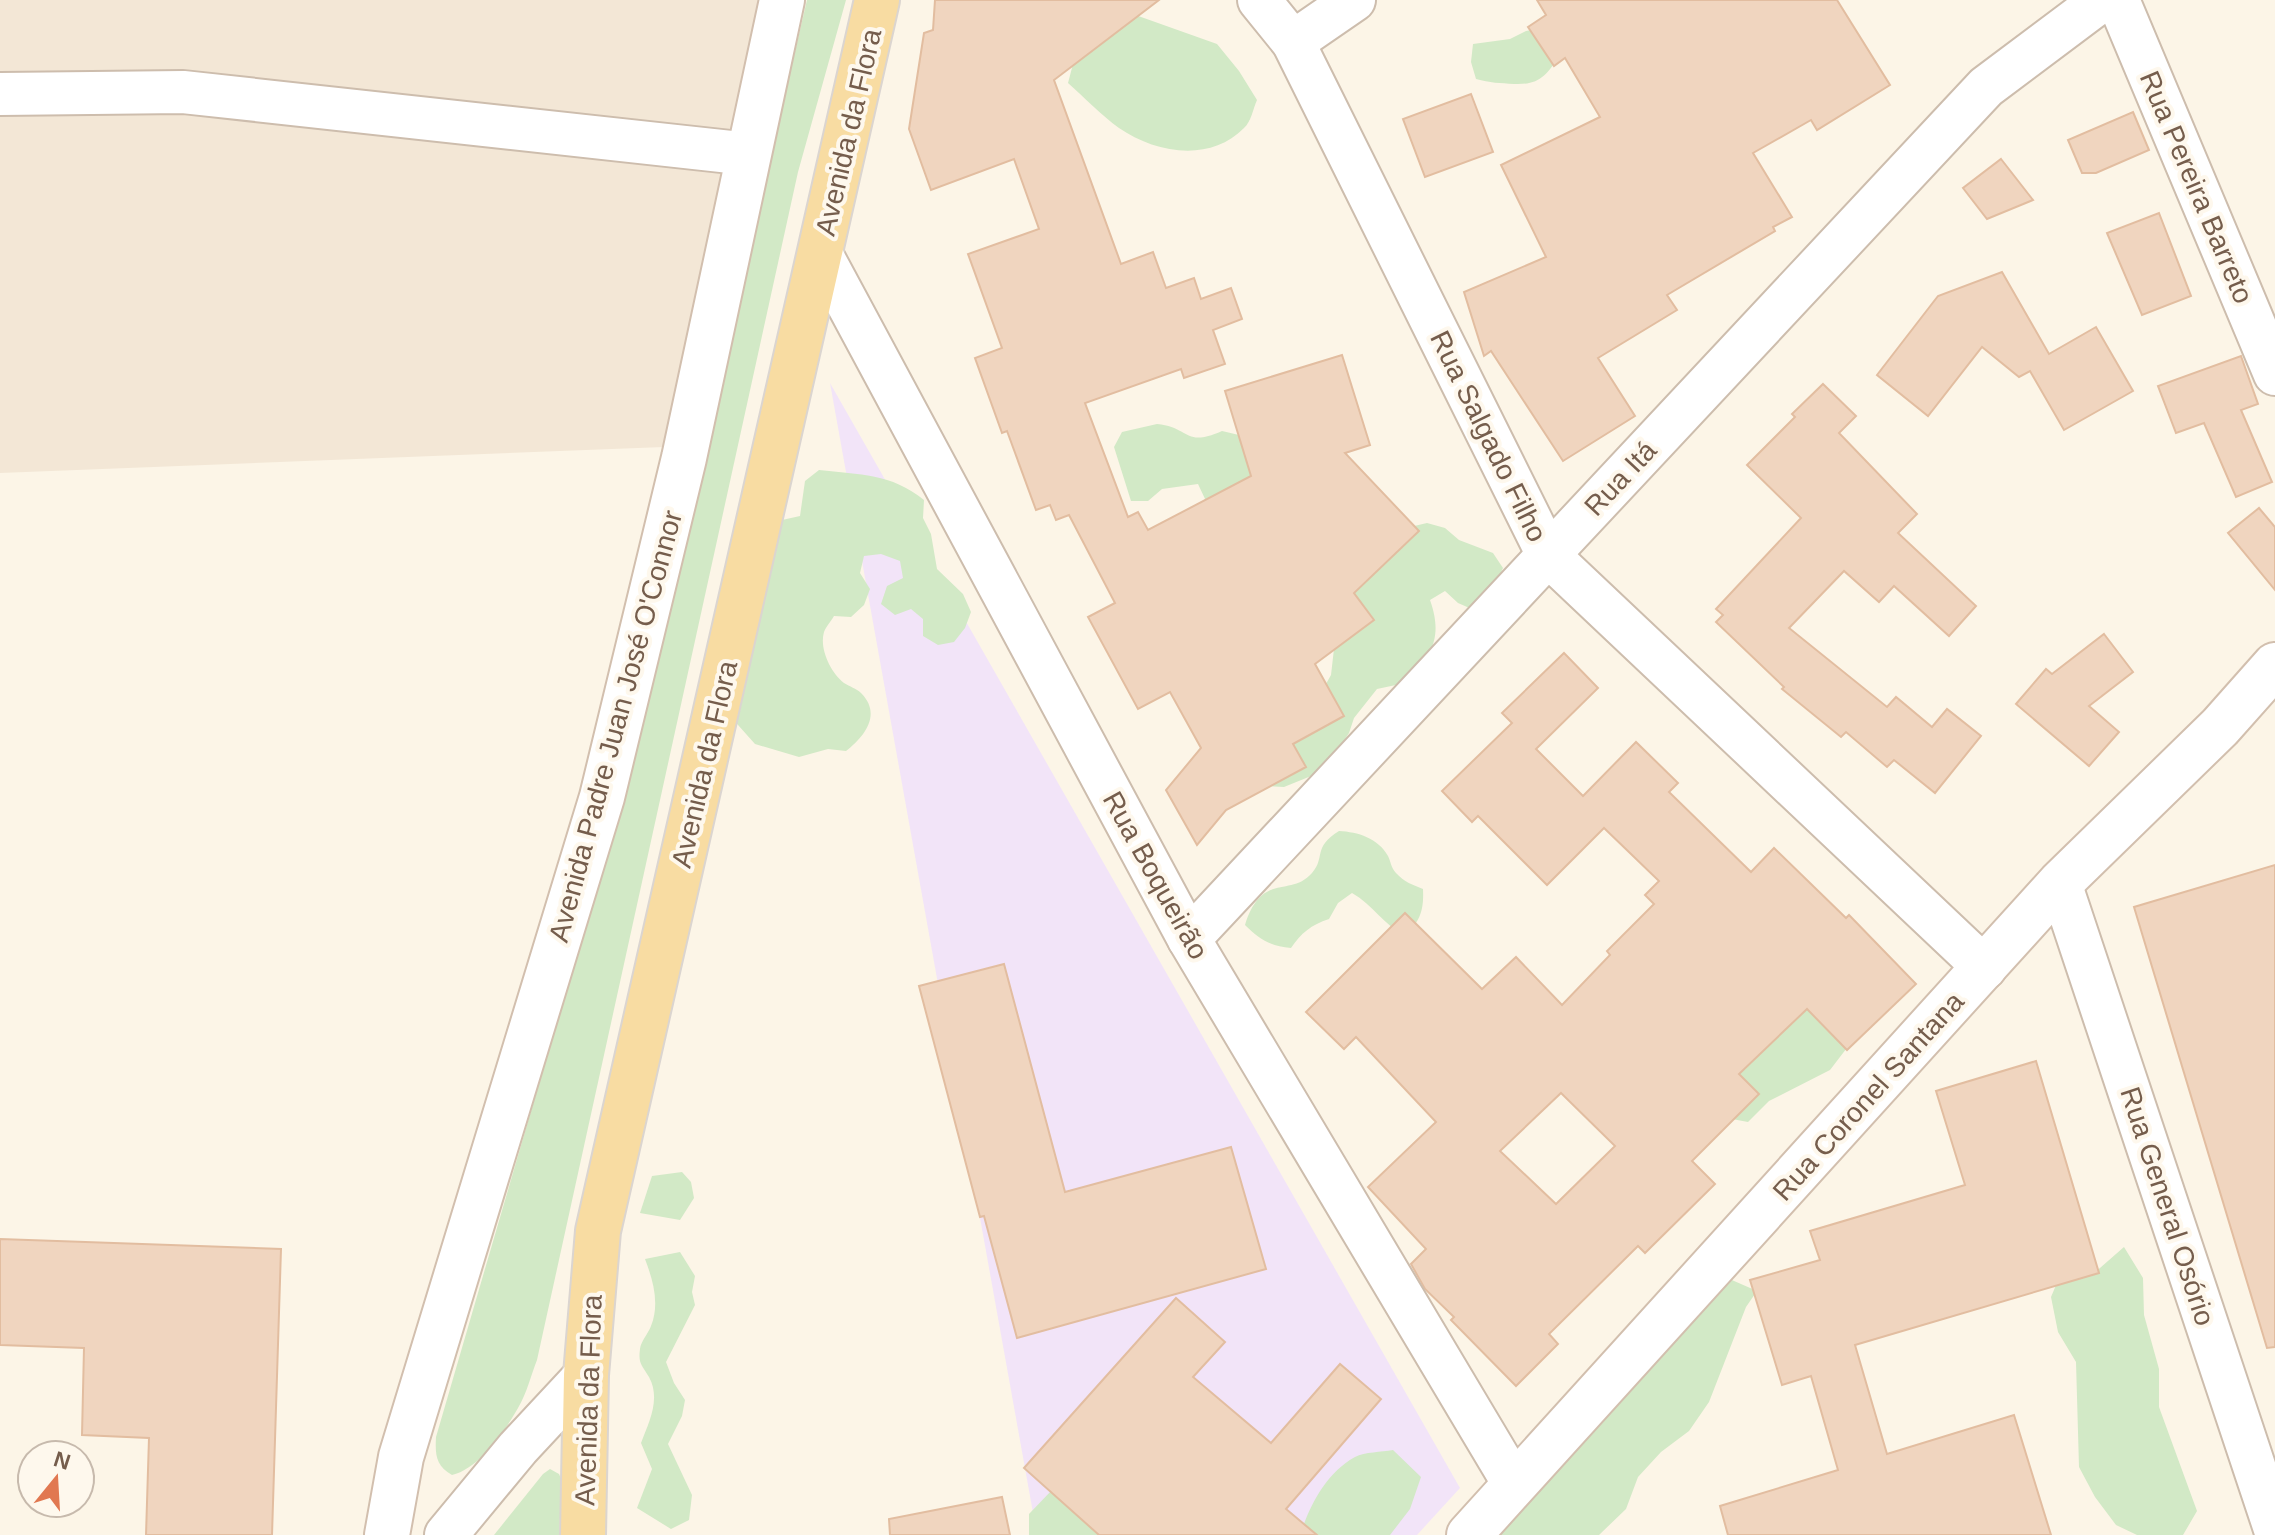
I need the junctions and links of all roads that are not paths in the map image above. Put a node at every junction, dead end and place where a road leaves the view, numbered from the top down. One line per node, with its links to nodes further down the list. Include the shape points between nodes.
1 (782, 0): 9 (street, Avenida Padre Juan José O'Connor)
2 (877, 0): 10 (main road, Avenida da Flora)
3 (1259, 0): 7 (street, Rua Salgado Filho)
4 (1354, 0): 7 (street)
5 (2102, 0): 12 (street, Rua Itá, via 1986,87)
6 (2118, 0): 11 (street, Rua Pereira Barreto)
7 (1293, 42): 12 (street, Rua Salgado Filho)
8 (0, 94): 9 (street, via 183,92)
9 (749, 154): 20 (street, Avenida Padre Juan José O'Connor, via 684,458 602,797 401,1457)
10 (821, 254): 15 (street, Rua Boqueirão); 17 (main road, Avenida da Flora, via 598,1231)
11 (2275, 374)
12 (1548, 555): 15 (street, Rua Itá); 16 (street, Rua Salgado Filho)
13 (2275, 665): 14 (street, Rua Coronel Santana, via 2220,727)
14 (2060, 883): 16 (street, Rua Coronel Santana); 19 (street, Rua General Osório)
15 (1189, 939): 18 (street, Rua Boqueirão)
16 (1985, 968): 18 (street, Rua Coronel Santana)
17 (586, 1375): 21 (street); 22 (main road, Avenida da Flora)
18 (1514, 1484): 23 (street, Rua Coronel Santana)
19 (2275, 1529)
20 (387, 1535)
21 (446, 1535)
22 (583, 1535)
23 (1469, 1535)

